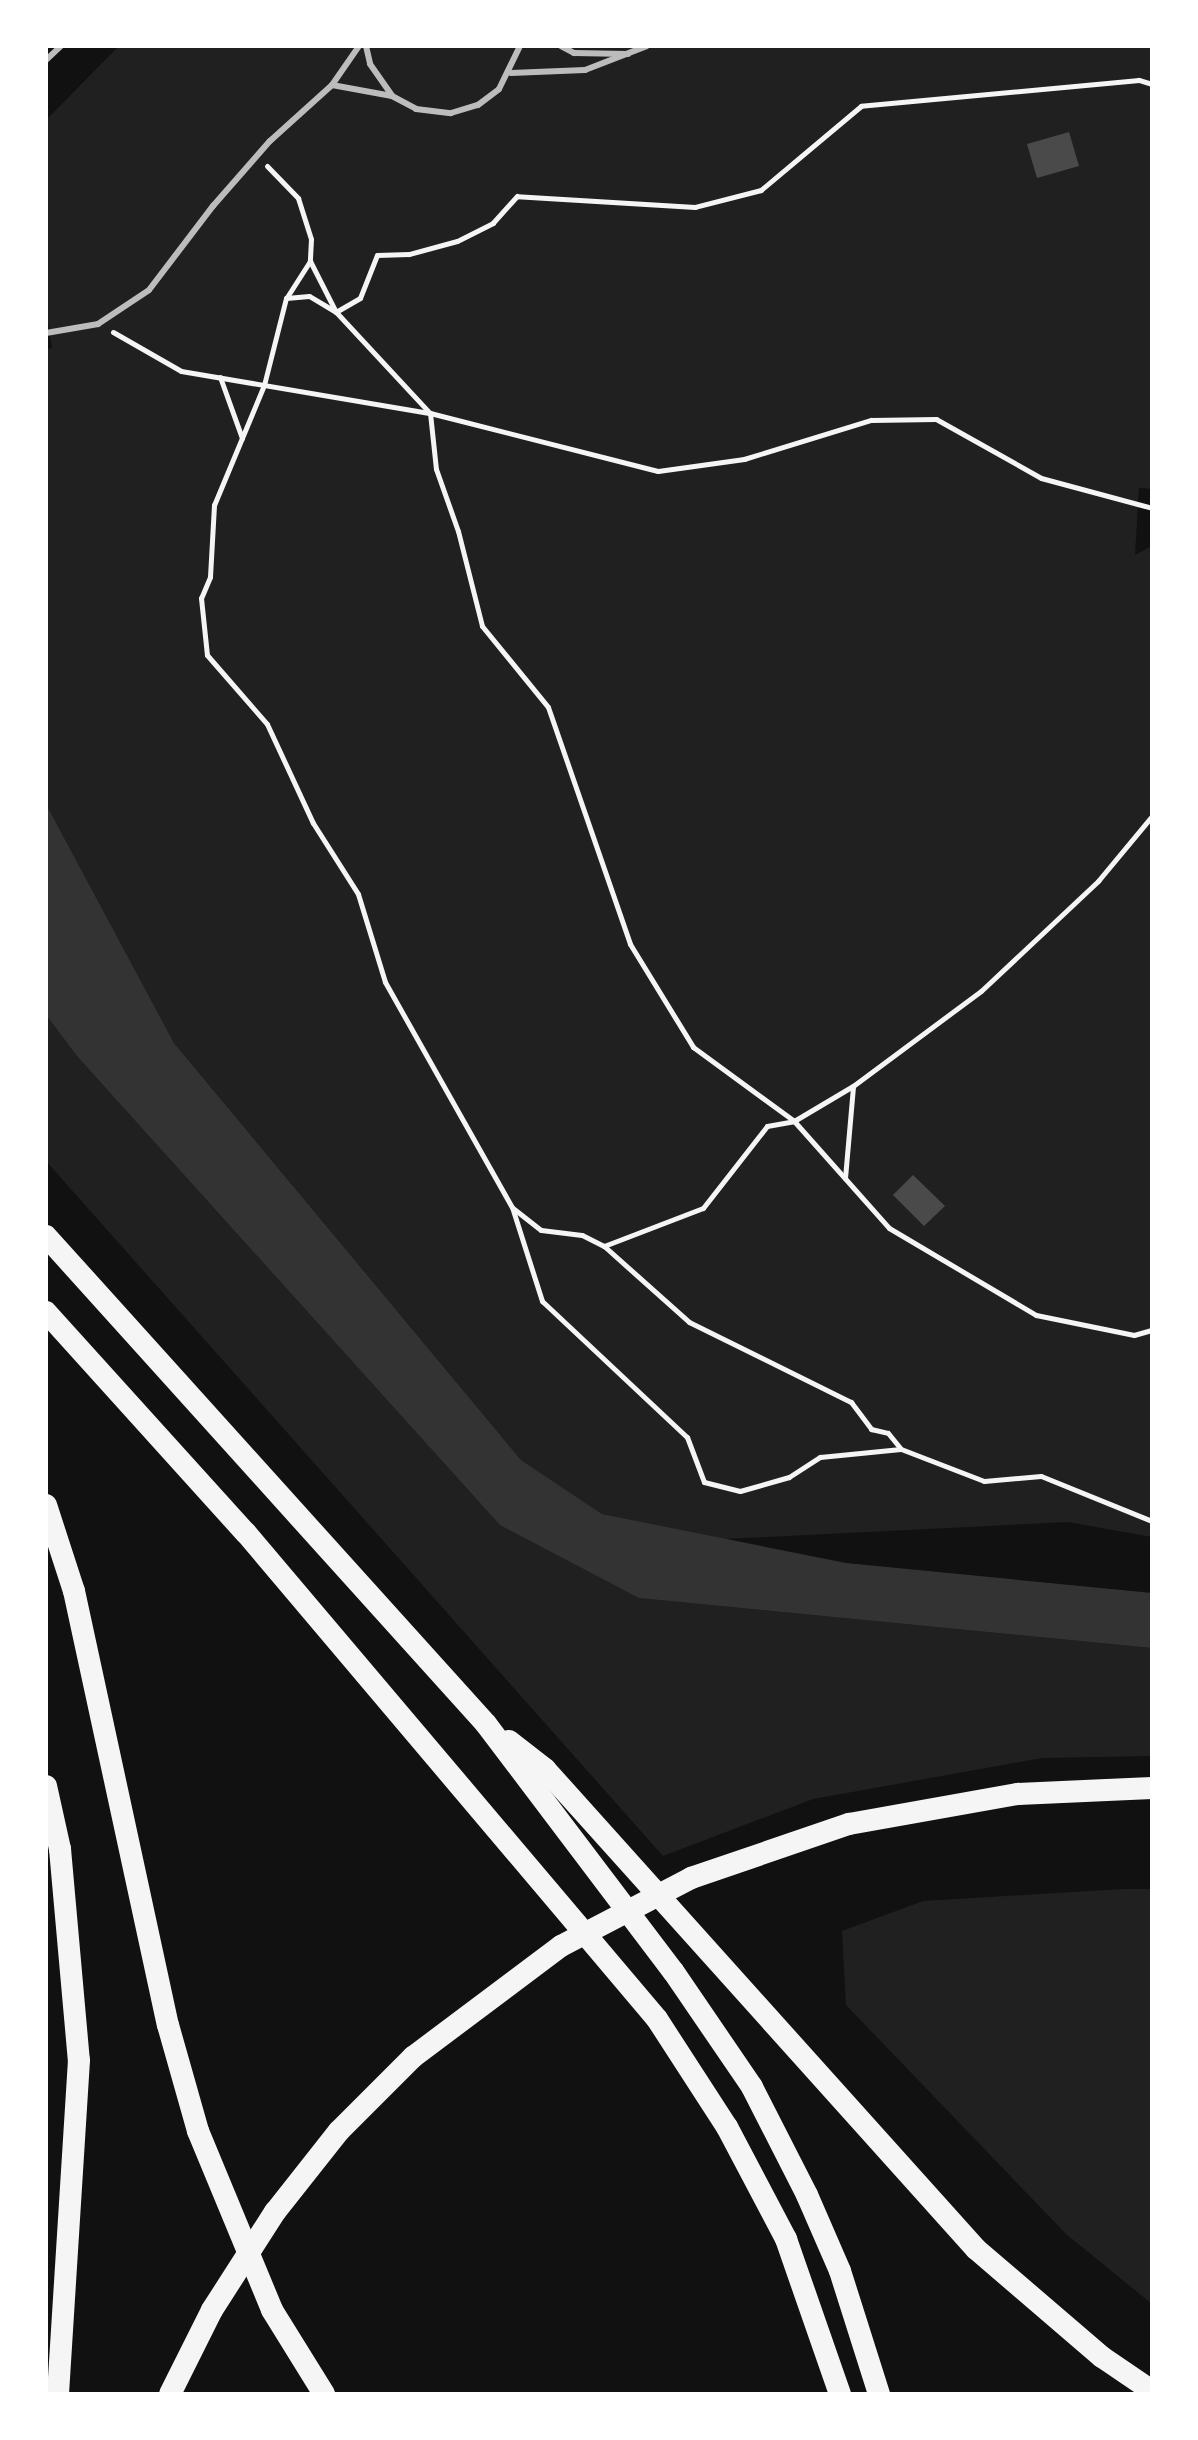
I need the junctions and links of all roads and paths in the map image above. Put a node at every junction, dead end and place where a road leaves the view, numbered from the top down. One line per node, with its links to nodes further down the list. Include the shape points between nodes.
1 (61, 46): 8 (lane)
2 (359, 46): 11 (lane)
3 (366, 46): 12 (lane, via 370,64)
4 (520, 46): 9 (lane)
5 (561, 46): 7 (lane, via 574,53)
6 (647, 46): 7 (lane)
7 (636, 54): 9 (lane, via 585,70)
8 (46, 60)
9 (511, 73): 12 (lane, via 478,105 451,113 416,109)
10 (1152, 84): 16 (path, via 1139,80 861,106 761,190 695,207 517,196 493,223 457,241 409,254 377,255 360,298)
11 (332, 85): 12 (lane); 13 (lane)
12 (392, 96)
13 (257, 155): 14 (path, via 298,198 311,239); 17 (lane, via 149,290)
14 (310, 261): 15 (path); 16 (path)
15 (286, 298): 16 (path, via 309,296); 20 (path)
16 (336, 312): 21 (path)
17 (98, 324): 18 (lane); 19 (path, via 181,371)
18 (46, 333)
19 (220, 377): 20 (path); 22 (path)
20 (264, 385): 21 (path); 22 (path)
21 (430, 413): 23 (path, via 658,471 744,459 871,420 936,419 1041,478); 26 (path, via 436,469 482,626 548,707 630,944 693,1047)
22 (242, 439): 28 (path, via 214,505 210,577 201,598 207,655 267,724 313,823 358,894 385,982)
23 (1152, 508)
24 (1152, 816): 25 (path, via 1098,881 981,991)
25 (853, 1086): 26 (path); 27 (path)
26 (794, 1121): 27 (path); 30 (path, via 767,1126 703,1208)
27 (845, 1179): 32 (path, via 889,1228 1036,1315 1134,1335)
28 (512, 1207): 30 (path, via 541,1230 582,1235); 33 (path, via 542,1301 687,1437 704,1482 740,1491 789,1477 820,1457)
29 (46, 1236): 36 (highway)
30 (604, 1246): 33 (path, via 689,1322 851,1402 871,1429 888,1433)
31 (46, 1312): 43 (highway, via 246,1533 657,2019 727,2127 786,2239)
32 (1152, 1330)
33 (901, 1449): 35 (path, via 984,1481 1041,1476)
34 (46, 1505): 42 (highway, via 74,1591 168,2025 198,2131 272,2310)
35 (1152, 1521)
36 (486, 1724): 39 (highway, via 545,1769 976,2249 1102,2357); 44 (highway, via 673,1971 752,2087 840,2271)
37 (46, 1786): 40 (highway, via 60,1849 79,2060)
38 (1152, 1788): 41 (highway, via 1090,1788 948,1803 849,1824 691,1878 561,1946 413,2057 339,2131 275,2212 212,2310)
39 (1152, 2391)
40 (58, 2394)
41 (170, 2394)
42 (324, 2394)
43 (840, 2394)
44 (879, 2394)

